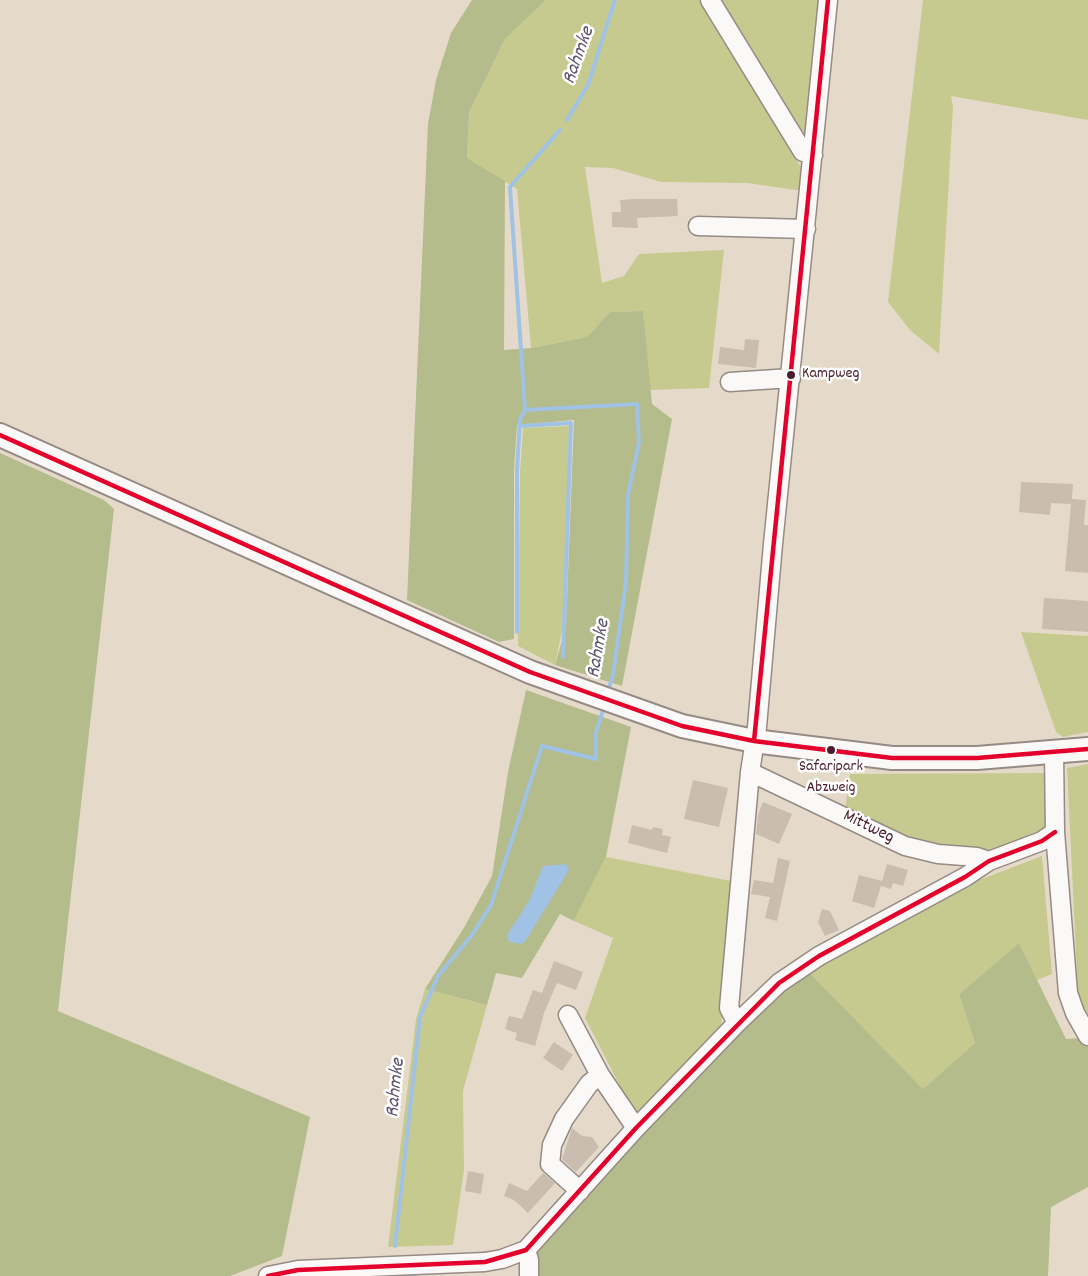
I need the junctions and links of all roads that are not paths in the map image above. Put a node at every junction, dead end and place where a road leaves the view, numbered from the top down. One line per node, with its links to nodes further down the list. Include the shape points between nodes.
1 (710, 0): 3 (street, via 803,152)
2 (828, 0): 3 (street)
3 (813, 155): 5 (street)
4 (698, 226): 5 (street)
5 (806, 229): 6 (street)
6 (791, 378): 7 (street); 9 (street)
7 (730, 382)
8 (0, 435): 9 (main road, via 530,672 682,726)
9 (754, 741): 11 (main road, via 904,758); 12 (street)
10 (1088, 749): 11 (main road)
11 (1054, 752): 13 (street)
12 (750, 772): 14 (street, Mittweg, via 905,846); 16 (street, via 729,1008)
13 (1055, 832): 14 (street, via 1042,841); 17 (street, via 1068,993)
14 (989, 861): 16 (street, via 802,966)
15 (568, 1016): 18 (street)
16 (737, 1023): 19 (street)
17 (1088, 1036)
18 (600, 1075): 19 (street); 20 (street, via 564,1119 552,1145 550,1164)
19 (636, 1128): 20 (street)
20 (580, 1191): 21 (street)
21 (526, 1250): 22 (street, via 485,1262 298,1270); 23 (street)
22 (268, 1276)
23 (529, 1276)

